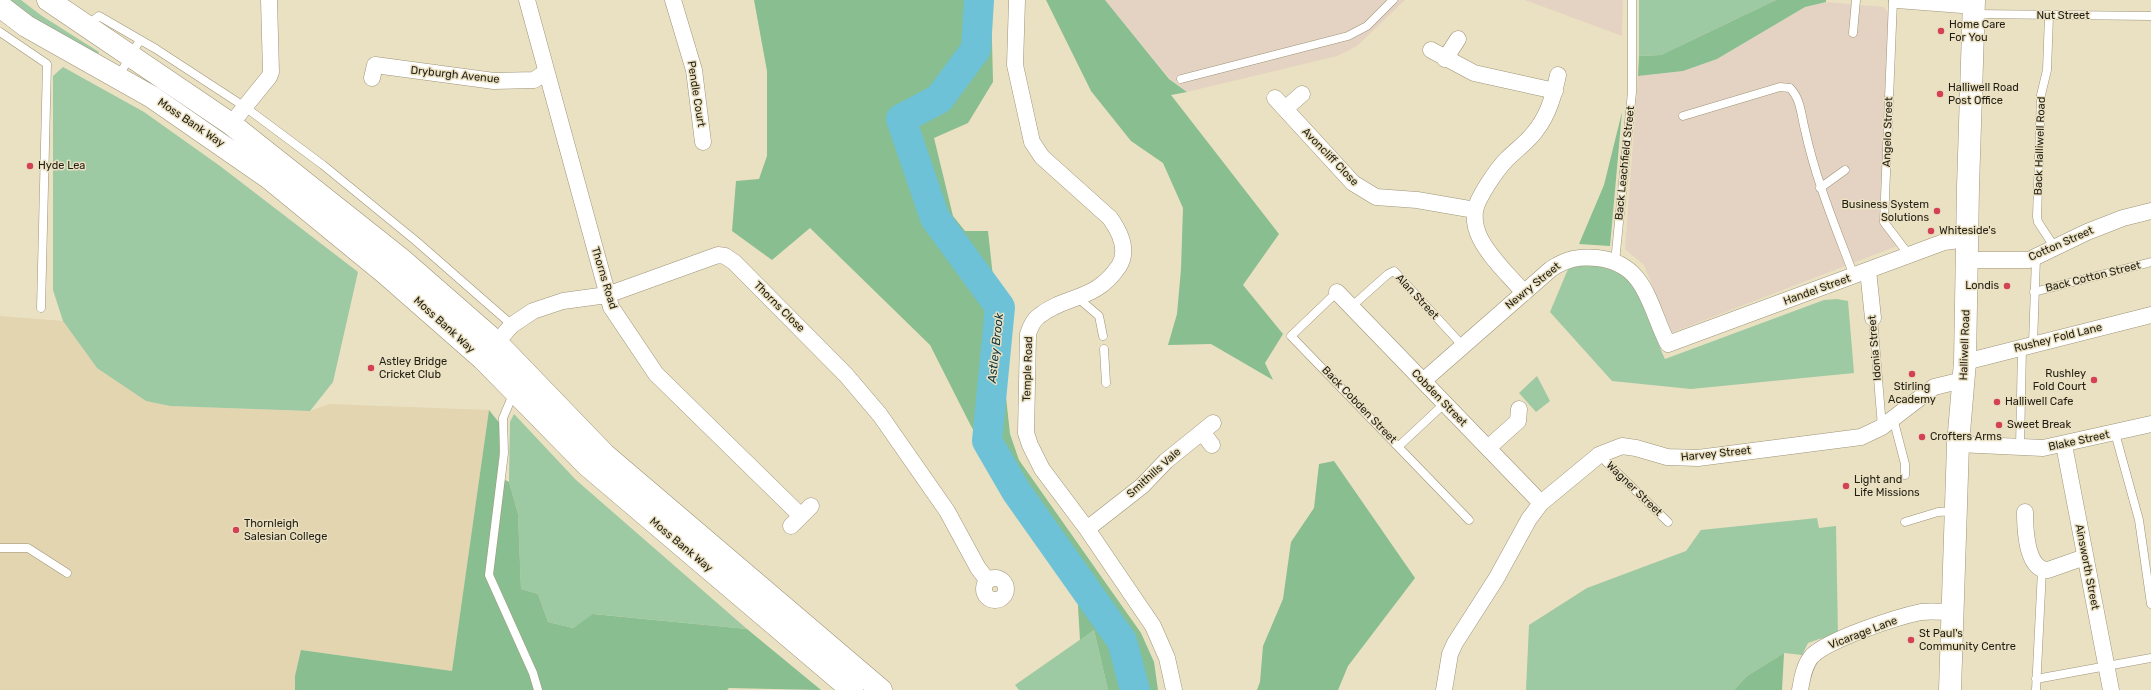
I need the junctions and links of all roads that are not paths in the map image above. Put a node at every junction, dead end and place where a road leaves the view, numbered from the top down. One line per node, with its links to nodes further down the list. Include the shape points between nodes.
1 (48, 0): 18 (main road, Moss Bank Way, via 85,26)
2 (269, 0): 26 (street, via 271,72)
3 (527, 0): 21 (street, Thorns Road)
4 (673, 0): 29 (street, Pendle Court, via 694,70)
5 (1017, 0): 45 (street, Temple Road, via 1015,65 1032,142 1042,157 1110,218 1117,227 1124,250 1123,260 1110,279)
6 (1393, 0): 24 (lane, via 1367,26 1353,34)
7 (1632, 0): 38 (lane, Back Leachfield Street, via 1632,92)
8 (1856, 0): 16 (lane)
9 (1893, 0): 36 (lane, Angelo Street, via 1884,222)
10 (1896, 0): 12 (street)
11 (0, 6): 22 (main road, Moss Bank Way, via 26,26)
12 (1974, 7): 13 (lane, Nut Street); 35 (main road, Halliwell Road)
13 (2049, 16): 14 (lane, Nut Street); 34 (lane, Back Halliwell Road, via 2048,70 2041,95 2037,217)
14 (2151, 16)
15 (0, 32): 47 (lane, via 47,64)
16 (1854, 33)
17 (1458, 39): 20 (street)
18 (135, 48): 22 (lane); 26 (lane, Moss Bank Way); 28 (main road, Moss Bank Way)
19 (1430, 50): 20 (street)
20 (1445, 59): 32 (street, via 1474,73 1556,83 1548,110 1536,131 1495,174)
21 (546, 72): 23 (street, Dryburgh Avenue, via 534,80 494,81 375,66); 44 (street, Thorns Road)
22 (118, 77): 57 (main road, Moss Bank Way, via 199,128 269,178 385,273)
23 (372, 78)
24 (1181, 79)
25 (1302, 94): 32 (street, Avoncliff Close, via 1280,104 1353,183 1366,192 1376,197 1417,200)
26 (245, 106): 28 (street); 50 (lane, Moss Bank Way, via 323,165 416,241)
27 (1683, 116): 31 (lane, via 1780,87 1790,88 1797,95)
28 (231, 124): 52 (main road, Moss Bank Way, via 401,259)
29 (703, 142)
30 (1845, 170): 31 (lane)
31 (1820, 188): 40 (lane)
32 (1475, 210): 43 (street, via 1475,224 1480,238 1492,257)
33 (2151, 211): 34 (street, Cotton Street, via 2116,221)
34 (2055, 248): 37 (street, Cotton Street)
35 (1967, 250): 36 (street, Handel Street, via 1944,242); 37 (street, Cotton Street, via 2024,261); 59 (main road, Halliwell Road)
36 (1909, 254): 40 (street, Handel Street)
37 (2036, 258): 42 (lane)
38 (1615, 262): 43 (street, Newry Street, via 1584,256 1571,258 1551,269); 53 (street, Newry Street, via 1630,270 1645,288)
39 (2151, 262): 42 (lane, Back Cotton Street)
40 (1861, 273): 49 (street, Idonia Street); 53 (street, Handel Street)
41 (1337, 292): 46 (street, Cobden Street); 71 (lane, Back Cobden Street, via 1291,336)
42 (2034, 292): 55 (lane)
43 (1524, 293): 54 (street, Newry Street)
44 (607, 295): 50 (street, Thorns Close, via 548,305 533,311); 79 (street, Thorns Road, via 613,311 656,374); 88 (street, Thorns Close, via 718,255 734,262 846,375 880,415 947,511 978,568)
45 (1078, 298): 51 (lane, via 1100,316); 83 (street, Temple Road, via 1046,311 1037,317 1029,330 1026,433 1042,469)
46 (1351, 307): 54 (lane, Alan Street, via 1388,274 1394,272); 60 (street, Cobden Street)
47 (41, 308)
48 (2151, 315): 55 (street, Rushey Fold Lane)
49 (1873, 318): 65 (lane, Idonia Street)
50 (512, 325): 52 (street, Thorns Close)
51 (1103, 336)
52 (496, 342): 57 (street, Thorns Close); 58 (main road, Moss Bank Way)
53 (1668, 344)
54 (1462, 345): 60 (street, Newry Street)
55 (2027, 346): 59 (street, Rushey Fold Lane); 72 (lane)
56 (1104, 349): 61 (lane)
57 (483, 359): 62 (main road, Moss Bank Way)
58 (520, 367): 62 (lane); 96 (main road, Moss Bank Way, via 604,454)
59 (1964, 371): 65 (street, Harvey Street, via 1934,387); 68 (main road, Halliwell Road)
60 (1423, 381): 63 (street, Cobden Street)
61 (1106, 383)
62 (515, 391): 94 (lane, via 504,418 504,453 489,575 533,673); 95 (main road, Moss Bank Way, via 587,465)
63 (1444, 404): 71 (lane); 73 (street, Cobden Street)
64 (1519, 409): 73 (street, via 1518,421)
65 (1887, 422): 74 (street, Harvey Street, via 1861,437 1698,458 1667,457 1622,446); 75 (lane, Idonia Street, via 1905,464)
66 (2151, 424): 67 (street, Blake Street)
67 (2115, 433): 70 (street, Blake Street); 89 (lane, via 2139,520)
68 (1958, 444): 72 (street, Blake Street); 77 (main road, Halliwell Road)
69 (1212, 445): 83 (street, Smithills Vale, via 1207,428 1166,460 1142,486)
70 (2064, 445): 72 (street, Blake Street, via 2043,448); 85 (street, Ainsworth Street)
71 (1399, 446): 80 (lane, Back Cobden Street)
72 (2020, 447)
73 (1488, 448): 76 (street, Cobden Street)
74 (1599, 456): 76 (street, Harvey Street); 81 (lane, Wagner Street)
75 (1905, 475)
76 (1541, 503): 98 (street, Harvey Street, via 1455,643 1450,654)
77 (1956, 511): 82 (lane, via 1938,512); 90 (main road, Halliwell Road)
78 (2025, 512): 86 (street, via 2027,543 2038,567)
79 (801, 516)
80 (1469, 520)
81 (1668, 522)
82 (1905, 522)
83 (1087, 528): 97 (street, Temple Road, via 1153,626 1167,658)
84 (0, 548): 87 (lane, via 28,548)
85 (2085, 556): 86 (street); 92 (street, Ainsworth Street)
86 (2042, 570): 93 (lane)
87 (67, 573)
88 (988, 581)
89 (2151, 604)
90 (1952, 612): 99 (street, Vicarage Lane, via 1923,612 1910,615 1824,647 1812,656 1805,667); 100 (main road, Halliwell Road)
91 (2151, 658): 92 (lane)
92 (2106, 666): 93 (lane); 102 (street, Ainsworth Street)
93 (2036, 679): 101 (lane)
94 (538, 690)
95 (852, 690)
96 (881, 690)
97 (1174, 690)
98 (1444, 690)
99 (1800, 690)
100 (1950, 690)
101 (2036, 690)
102 (2111, 690)

